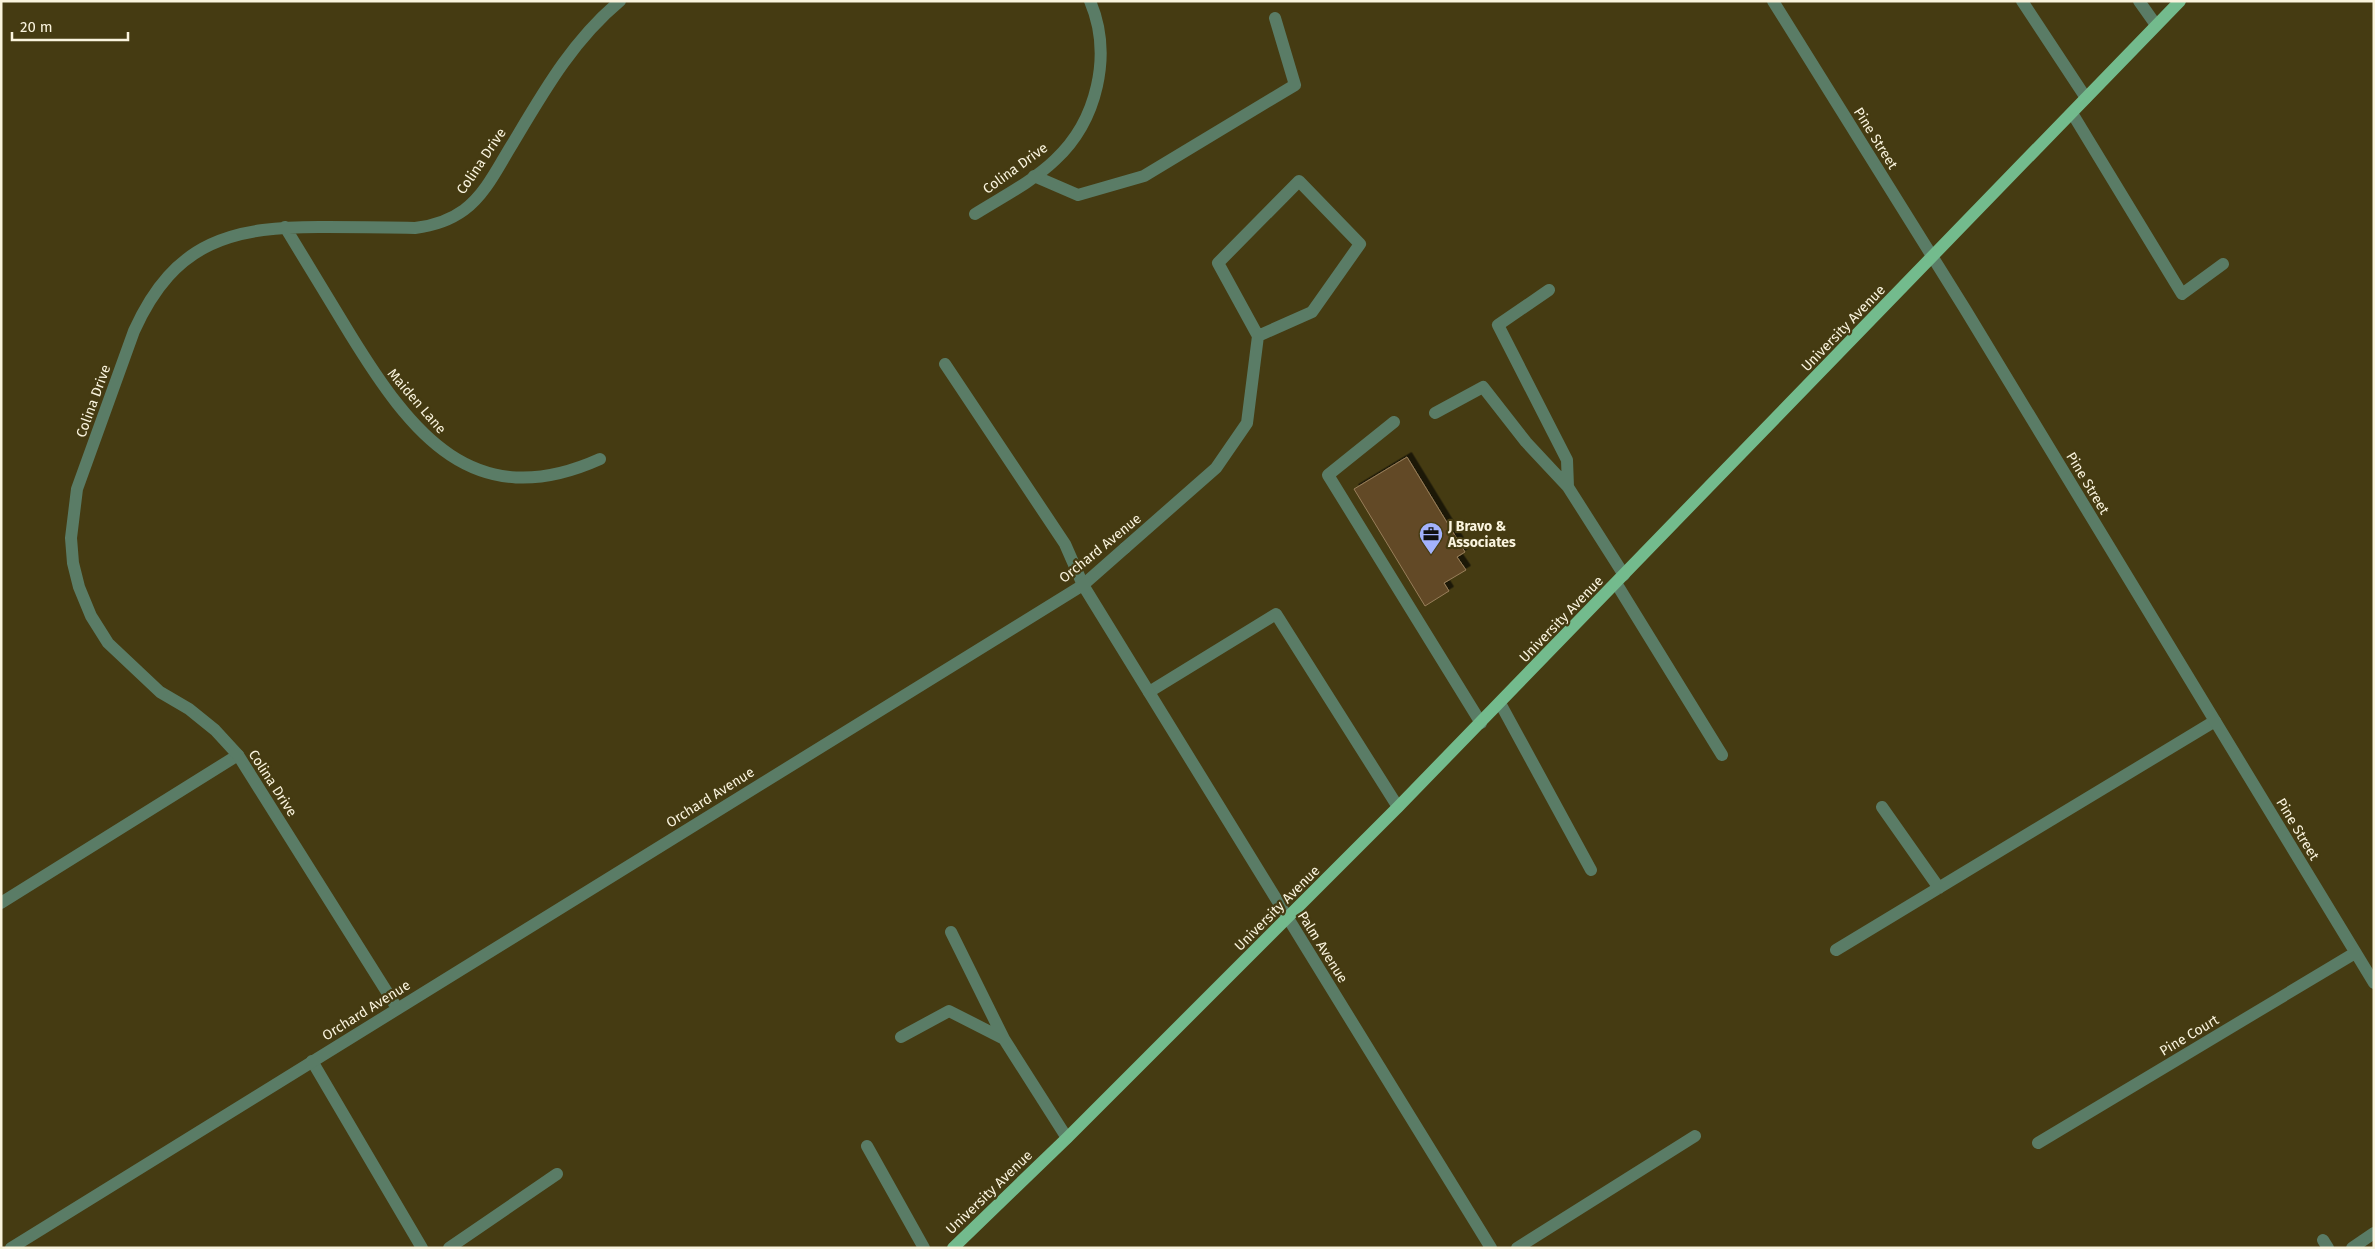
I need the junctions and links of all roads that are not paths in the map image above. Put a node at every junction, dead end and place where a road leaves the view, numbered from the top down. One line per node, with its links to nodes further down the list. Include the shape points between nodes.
1 (620, 1): 13 (street, Colina Drive, via 583,36 562,62 489,181 464,210 432,226 415,228)
2 (1090, 1): 11 (street, Colina Drive, via 1100,40 1096,93 1073,140)
3 (1773, 1): 14 (street, Pine Street)
4 (2022, 1): 9 (street)
5 (2139, 1): 8 (street)
6 (2180, 1): 8 (main road, University Avenue)
7 (1275, 18): 11 (street, via 1295,85 1144,176 1078,194)
8 (2156, 25): 9 (main road, University Avenue)
9 (2086, 98): 10 (main road, University Avenue)
10 (2072, 113): 14 (main road, University Avenue); 15 (street, via 2182,294)
11 (1034, 176): 12 (street, Colina Drive)
12 (975, 214)
13 (285, 227): 21 (street, Maiden Lane, via 378,379 424,436 445,453 468,466 521,478 548,477); 29 (street, Colina Drive, via 240,232 216,241 175,268 158,287 134,331 77,489 73,513 71,538 79,587 91,616 108,643 160,692 215,730)
14 (1933, 257): 23 (main road, University Avenue); 27 (street, Pine Street)
15 (2223, 264)
16 (1549, 290): 22 (street, via 1498,324 1567,460)
17 (1258, 336): 17 (street, via 1312,312 1360,244 1299,181 1218,263); 24 (street, Orchard Avenue, via 1247,423 1216,468)
18 (945, 364): 24 (street, Palm Avenue, via 1065,544)
19 (1434, 413): 22 (street, via 1484,387 1526,442)
20 (1394, 422): 28 (street, via 1328,475)
21 (600, 459)
22 (1568, 487): 23 (street)
23 (1620, 579): 26 (main road, University Avenue); 30 (street)
24 (1083, 585): 25 (street, Palm Avenue); 41 (street, Orchard Avenue)
25 (1148, 692): 31 (street, via 1276,614); 36 (street, Palm Avenue)
26 (1500, 703): 28 (main road, University Avenue); 33 (street)
27 (2215, 721): 34 (street); 39 (street, Pine Street)
28 (1481, 723): 31 (main road, University Avenue)
29 (238, 755): 35 (street); 41 (street, Colina Drive)
30 (1722, 755)
31 (1398, 807): 36 (main road, University Avenue)
32 (1882, 807): 34 (street)
33 (1591, 870)
34 (1939, 888): 38 (street)
35 (1, 903)
36 (1287, 919): 46 (main road, University Avenue); 56 (street, Palm Avenue)
37 (951, 932): 43 (street)
38 (1836, 950)
39 (2355, 953): 40 (street, Pine Street); 47 (street, Pine Court)
40 (2374, 983)
41 (397, 1008): 44 (street, Orchard Avenue)
42 (901, 1037): 43 (street, via 948,1011)
43 (1004, 1039): 46 (street)
44 (312, 1061): 51 (street, Orchard Avenue); 52 (street)
45 (1695, 1136): 57 (street)
46 (1067, 1138): 55 (main road, University Avenue)
47 (2038, 1143)
48 (867, 1146): 54 (street)
49 (557, 1174): 53 (street)
50 (2374, 1233): 58 (street)
51 (11, 1248)
52 (422, 1248)
53 (449, 1248)
54 (924, 1248)
55 (953, 1248)
56 (1491, 1248)
57 (1517, 1248)
58 (2352, 1248)

